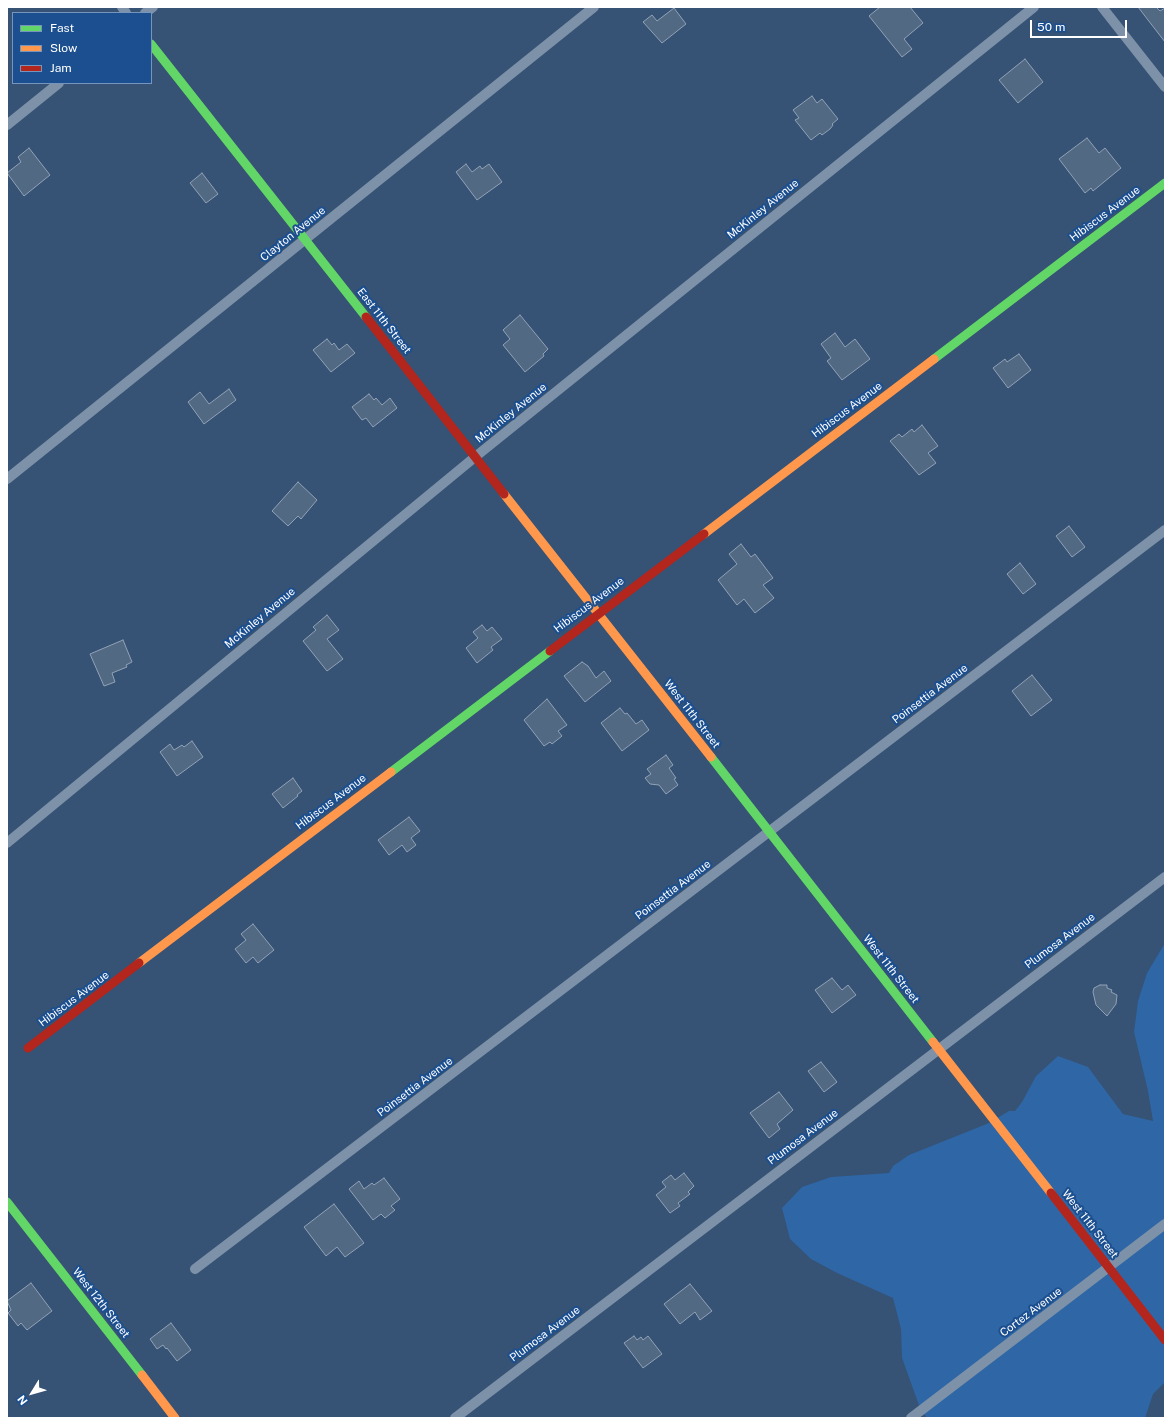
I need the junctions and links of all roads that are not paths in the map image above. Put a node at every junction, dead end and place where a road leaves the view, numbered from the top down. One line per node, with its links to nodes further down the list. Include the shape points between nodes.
1 (594, 7): 9 (street, Clayton Avenue)
2 (1034, 7): 10 (street, McKinley Avenue)
3 (1102, 7): 6 (street)
4 (152, 45): 9 (street, East 11th Street)
5 (58, 84): 7 (street)
6 (1165, 87)
7 (7, 125)
8 (1165, 183): 13 (street, Hibiscus Avenue)
9 (305, 239): 10 (street, East 11th Street); 11 (street, Clayton Avenue)
10 (475, 457): 13 (street, East 11th Street); 15 (street, McKinley Avenue)
11 (7, 479)
12 (1165, 530): 14 (street, Poinsettia Avenue)
13 (598, 613): 14 (street, West 11th Street); 17 (street, Hibiscus Avenue)
14 (769, 832): 18 (street, West 11th Street); 22 (street, Poinsettia Avenue)
15 (7, 843)
16 (1165, 877): 18 (street, Plumosa Avenue)
17 (28, 1048)
18 (939, 1048): 21 (street, West 11th Street); 25 (street, Plumosa Avenue)
19 (7, 1202): 24 (street, West 12th Street)
20 (1165, 1224): 21 (street, Cortez Avenue)
21 (1108, 1267): 23 (street, West 11th Street); 26 (street, Cortez Avenue)
22 (195, 1269)
23 (1165, 1340)
24 (175, 1418)
25 (456, 1418)
26 (911, 1418)

